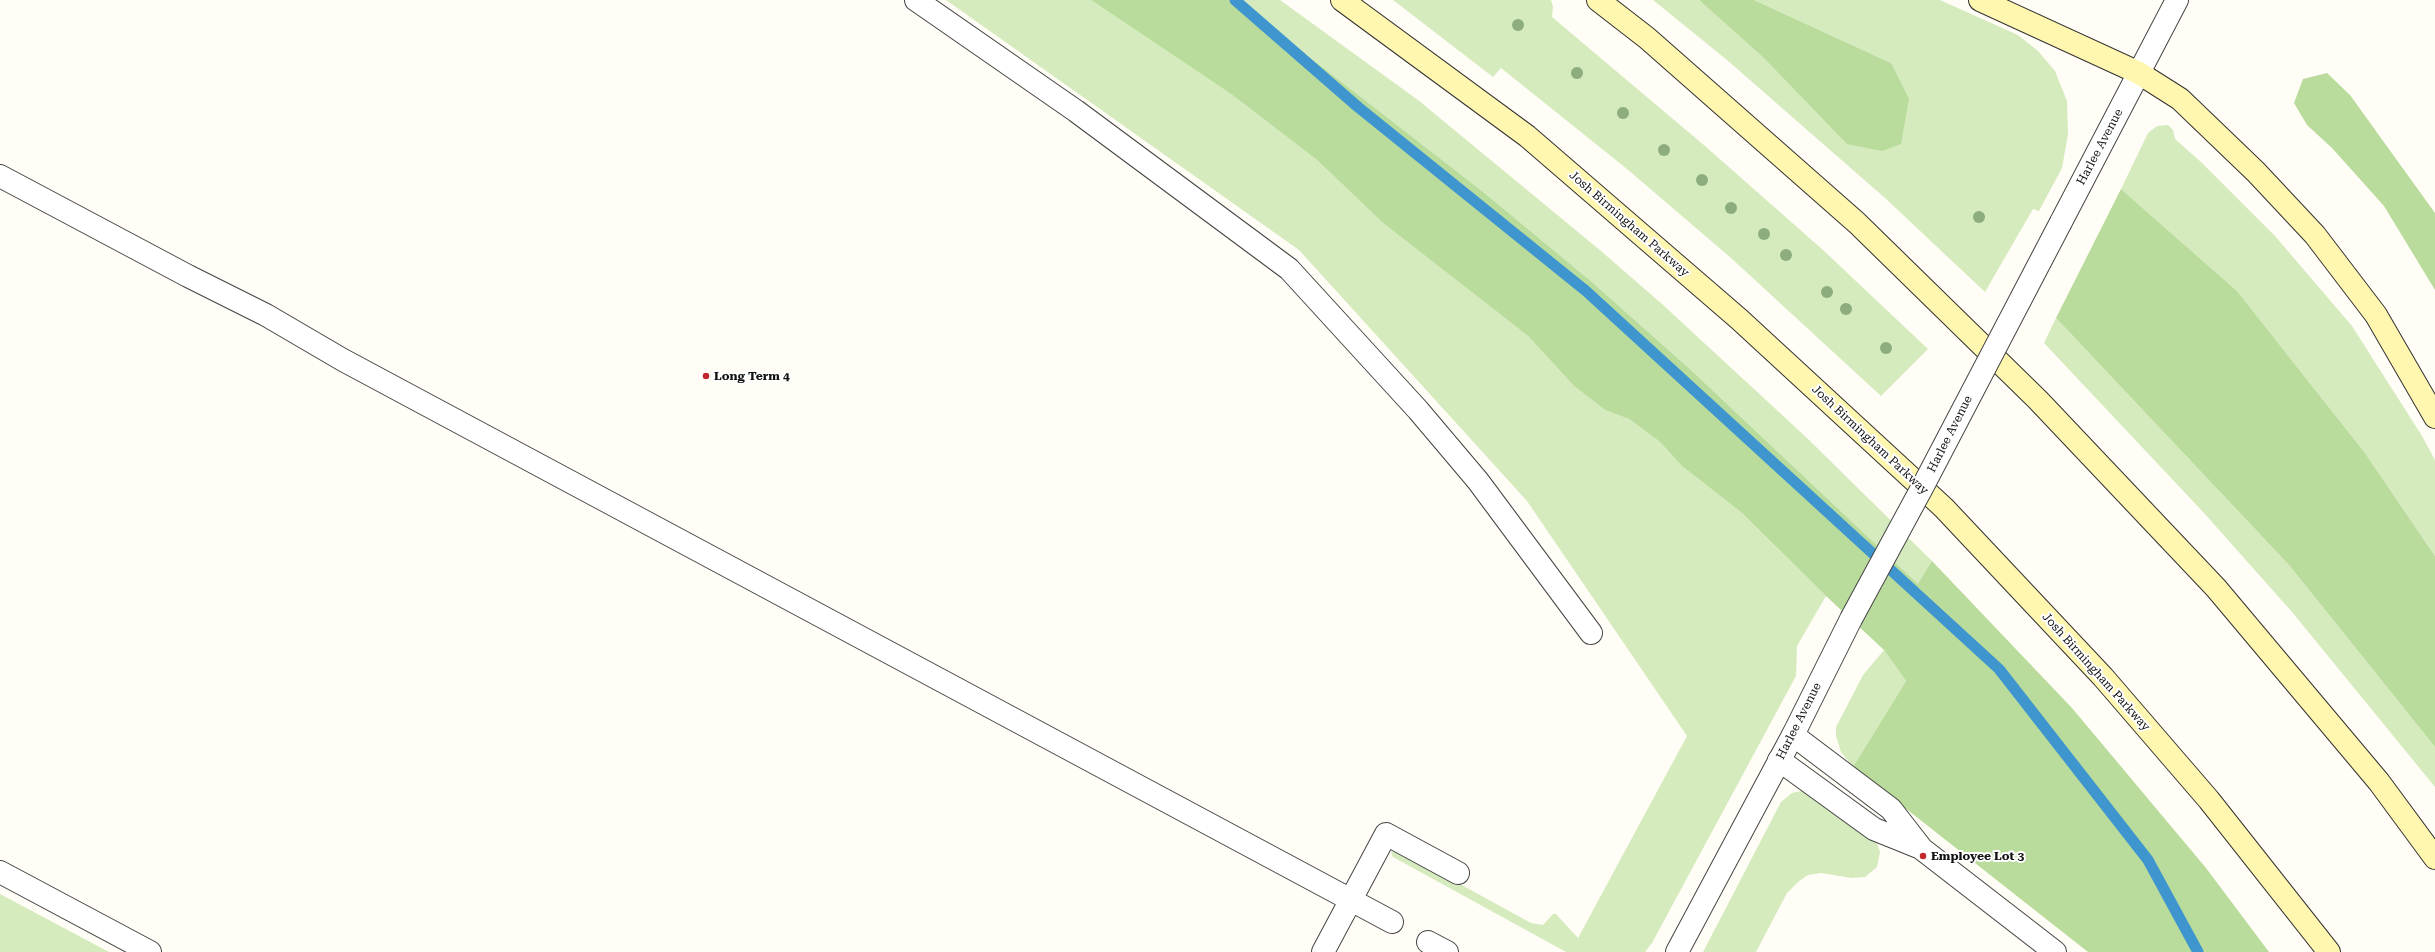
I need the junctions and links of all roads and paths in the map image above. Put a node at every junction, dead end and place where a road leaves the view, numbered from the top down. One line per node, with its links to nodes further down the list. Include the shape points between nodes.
1 (916, 0): 9 (street, via 1076,111 1289,269 1418,410 1478,481)
2 (1342, 0): 24 (main road, Josh Birmingham Parkway, via 1527,136 1739,319 1944,508 2103,677 2209,800)
3 (1598, 0): 13 (main road, via 1647,38 1857,224 2038,400 2216,588 2379,782)
4 (1980, 0): 6 (main road)
5 (2177, 0): 6 (street, Harlee Avenue)
6 (2139, 73): 8 (main road, via 2180,99 2256,172 2315,235 2376,315); 10 (street, Harlee Avenue, bridge, via 1851,619)
7 (0, 176): 16 (street, via 266,315 343,360)
8 (2435, 416)
9 (1591, 633)
10 (1793, 735): 11 (street, Harlee Avenue); 12 (street, via 1891,809)
11 (1779, 760): 12 (street, via 1874,829); 22 (street, Harlee Avenue)
12 (1922, 849): 23 (street)
13 (2435, 858)
14 (0, 872): 19 (street)
15 (1458, 873): 16 (street, via 1386,834)
16 (1350, 899): 17 (street); 20 (street)
17 (1392, 922)
18 (1428, 942): 21 (street)
19 (150, 952)
20 (1323, 952)
21 (1447, 952)
22 (1677, 952)
23 (2055, 952)
24 (2329, 952)

